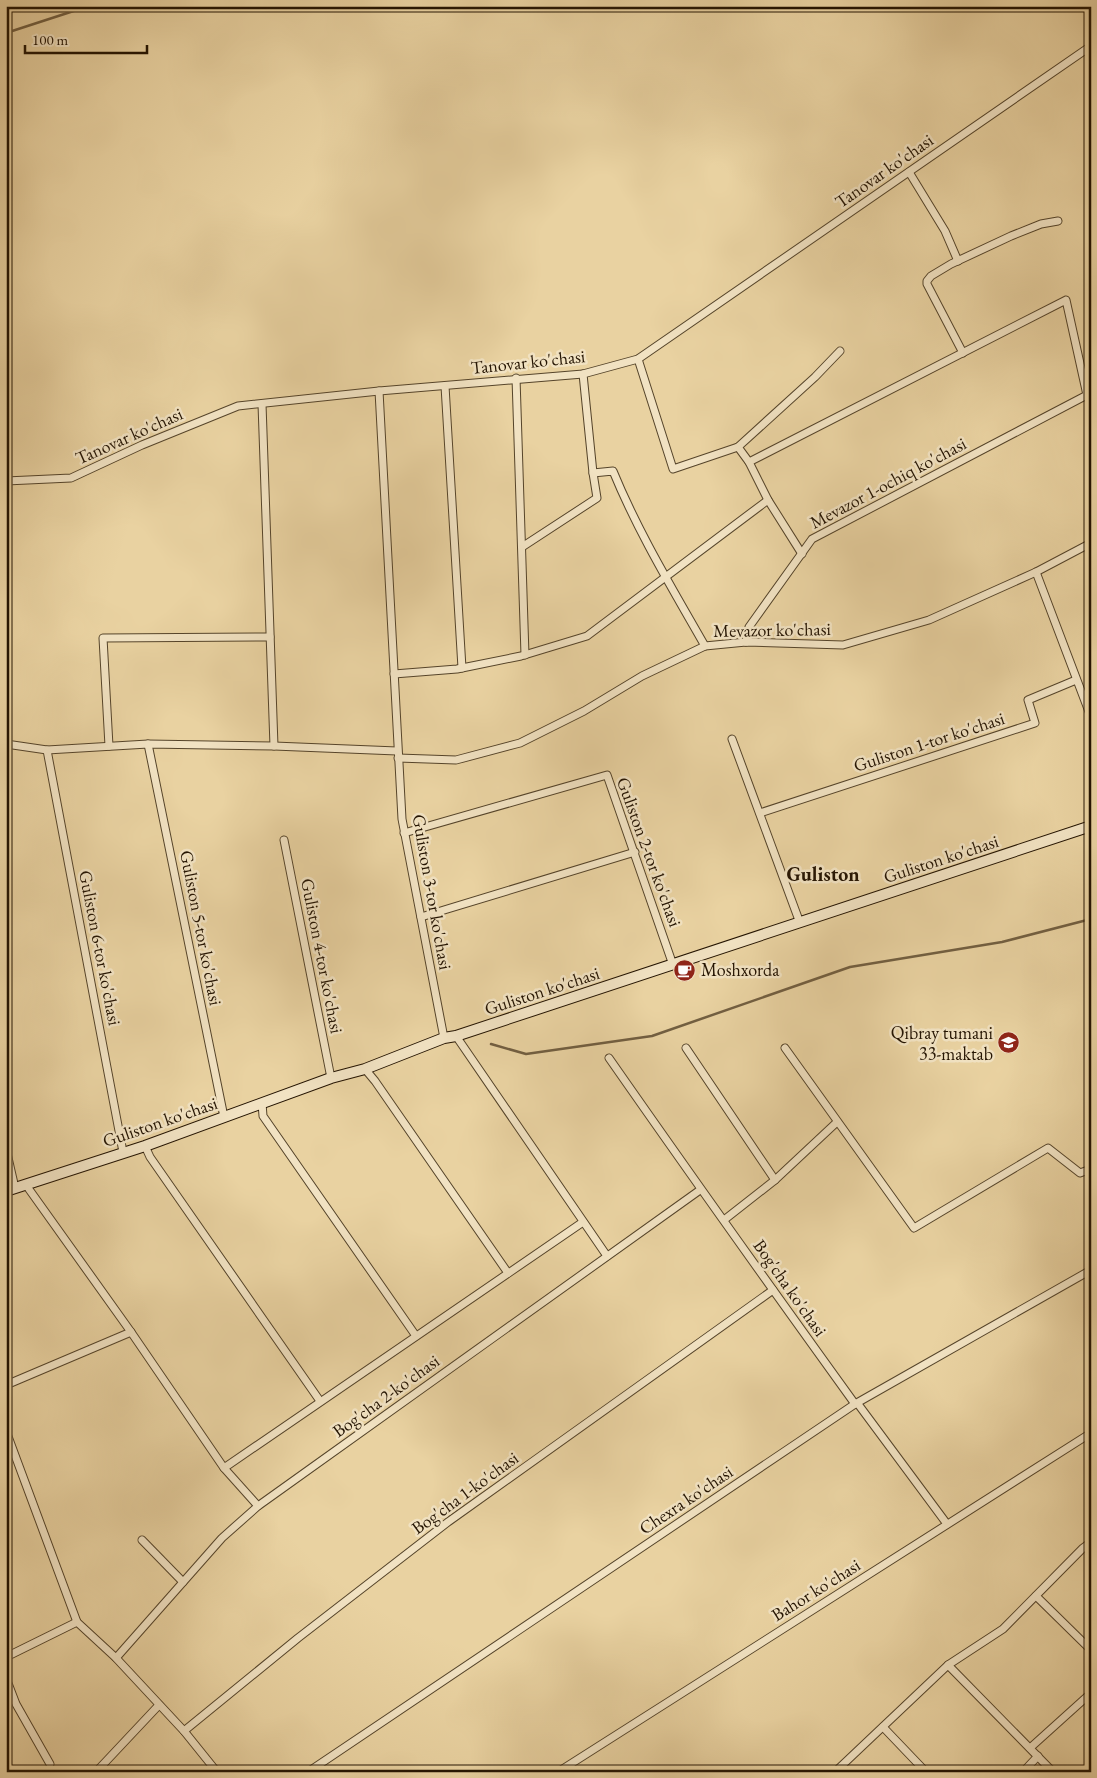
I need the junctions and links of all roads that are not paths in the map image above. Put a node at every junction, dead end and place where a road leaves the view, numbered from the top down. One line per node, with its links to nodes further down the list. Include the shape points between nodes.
1 (1091, 46): 2 (street, Tanovar ko'chasi)
2 (909, 172): 4 (street, via 945,231); 7 (street, Tanovar ko'chasi)
3 (1058, 221): 4 (street, via 1034,227)
4 (958, 261): 6 (street, via 931,276 927,284)
5 (840, 351): 13 (street)
6 (962, 353): 14 (street); 20 (street, Mevazor 1-ochiq ko'chasi, via 1066,300 1087,395 812,539)
7 (638, 359): 8 (street, Tanovar ko'chasi); 13 (street, via 673,469)
8 (583, 374): 9 (street, Tanovar ko'chasi); 15 (street)
9 (516, 378): 10 (street, Tanovar ko'chasi); 19 (street)
10 (445, 386): 11 (street, Tanovar ko'chasi); 27 (street)
11 (379, 391): 12 (street, Tanovar ko'chasi); 28 (street, Guliston 3-tor ko'chasi)
12 (262, 404): 16 (street, Tanovar ko'chasi, via 238,406 71,478); 23 (street)
13 (738, 447): 14 (street)
14 (749, 462): 17 (street)
15 (593, 472): 19 (street, via 597,498); 22 (street, via 612,471 628,509)
16 (6, 481)
17 (768, 500): 20 (street); 22 (street)
18 (1091, 543): 21 (street, Mevazor ko'chasi)
19 (522, 547): 26 (street)
20 (802, 554): 24 (street, Mevazor 1-ochiq ko'chasi, via 749,627)
21 (1036, 572): 24 (street, Mevazor ko'chasi, via 928,620 843,645); 29 (street)
22 (666, 578): 25 (street); 26 (street, via 588,636)
23 (270, 637): 34 (street, via 102,638); 35 (street)
24 (746, 642): 25 (street, Mevazor ko'chasi)
25 (705, 646): 37 (street, Mevazor ko'chasi, via 642,676 584,711 520,743 456,760)
26 (525, 654): 27 (street)
27 (462, 668): 28 (street)
28 (394, 674): 37 (street, Guliston 3-tor ko'chasi)
29 (1076, 680): 30 (street); 38 (street, Guliston 1-tor ko'chasi, via 1028,700 1035,723)
30 (1091, 717)
31 (732, 739): 38 (street)
32 (6, 744): 36 (street, Mevazor ko'chasi)
33 (148, 744): 34 (street, Mevazor ko'chasi); 35 (street, Mevazor ko'chasi); 54 (street, Guliston 5-tor ko'chasi)
34 (109, 746): 36 (street, Mevazor ko'chasi)
35 (274, 746): 37 (street, Mevazor ko'chasi)
36 (47, 750): 58 (street, Guliston 6-tor ko'chasi)
37 (398, 754): 40 (street, Guliston 3-tor ko'chasi)
38 (760, 813): 44 (street)
39 (1091, 826): 44 (main road, Guliston ko'chasi)
40 (404, 833): 42 (street, Guliston 2-tor ko'chasi, via 607,776); 43 (street, Guliston 3-tor ko'chasi)
41 (284, 840): 52 (street, Guliston 4-tor ko'chasi)
42 (635, 852): 43 (street); 45 (street, Guliston 2-tor ko'chasi)
43 (421, 917): 47 (street, Guliston 3-tor ko'chasi)
44 (800, 923): 45 (main road, Guliston ko'chasi)
45 (674, 965): 46 (main road, Guliston ko'chasi)
46 (456, 1036): 47 (main road, Guliston ko'chasi); 65 (street)
47 (444, 1038): 51 (main road, Guliston ko'chasi)
48 (686, 1048): 60 (street)
49 (785, 1048): 55 (street)
50 (609, 1058): 63 (street, Bog'cha ko'chasi)
51 (365, 1069): 52 (main road, Guliston ko'chasi); 68 (street)
52 (331, 1078): 53 (main road, Guliston ko'chasi)
53 (262, 1103): 54 (main road, Guliston ko'chasi); 71 (street, via 263,1116)
54 (224, 1117): 56 (main road, Guliston ko'chasi)
55 (837, 1122): 59 (street, via 914,1228 1048,1148 1080,1174); 60 (street)
56 (145, 1146): 58 (main road, Guliston ko'chasi); 73 (street)
57 (6, 1149): 62 (street)
58 (123, 1152): 61 (main road, Guliston ko'chasi)
59 (1091, 1169)
60 (775, 1180): 64 (street)
61 (26, 1185): 62 (main road, Guliston ko'chasi); 70 (street)
62 (10, 1190)
63 (700, 1190): 64 (street, Bog'cha ko'chasi); 66 (street, Bog'cha 2-ko'chasi)
64 (724, 1220): 69 (street, Bog'cha ko'chasi)
65 (583, 1222): 66 (street); 68 (street)
66 (607, 1256): 78 (street, Bog'cha 2-ko'chasi)
67 (1091, 1270): 74 (street, Chexra ko'chasi)
68 (508, 1273): 71 (street)
69 (773, 1290): 74 (street, Bog'cha ko'chasi); 93 (street, Bog'cha 1-ko'chasi, via 448,1522)
70 (132, 1332): 72 (street); 77 (street)
71 (416, 1336): 73 (street)
72 (6, 1384)
73 (320, 1401): 77 (street)
74 (856, 1404): 79 (street, Bog'cha ko'chasi); 99 (street, Chexra ko'chasi)
75 (6, 1431): 84 (street)
76 (1091, 1434): 79 (street, Bahor ko'chasi)
77 (224, 1468): 78 (street)
78 (258, 1506): 82 (street, Bog'cha 2-ko'chasi, via 222,1538)
79 (947, 1524): 100 (street, Bahor ko'chasi)
80 (142, 1540): 82 (street)
81 (1091, 1542): 83 (street)
82 (183, 1582): 87 (street, Bog'cha 2-ko'chasi)
83 (1036, 1596): 85 (street); 88 (street, via 1003,1629)
84 (77, 1622): 86 (street); 87 (street)
85 (1091, 1650)
86 (6, 1657)
87 (116, 1658): 91 (street)
88 (948, 1664): 92 (street); 94 (street)
89 (6, 1678): 96 (street, via 16,1704)
90 (1091, 1693): 94 (street)
91 (159, 1705): 93 (street); 97 (street)
92 (883, 1727): 101 (street); 102 (street)
93 (184, 1731): 98 (street)
94 (1030, 1748): 95 (street)
95 (1038, 1756): 103 (street); 104 (street)
96 (50, 1764)
97 (96, 1772)
98 (217, 1772)
99 (308, 1772)
100 (558, 1772)
101 (835, 1772)
102 (926, 1772)
103 (1023, 1772)
104 (1053, 1772)

